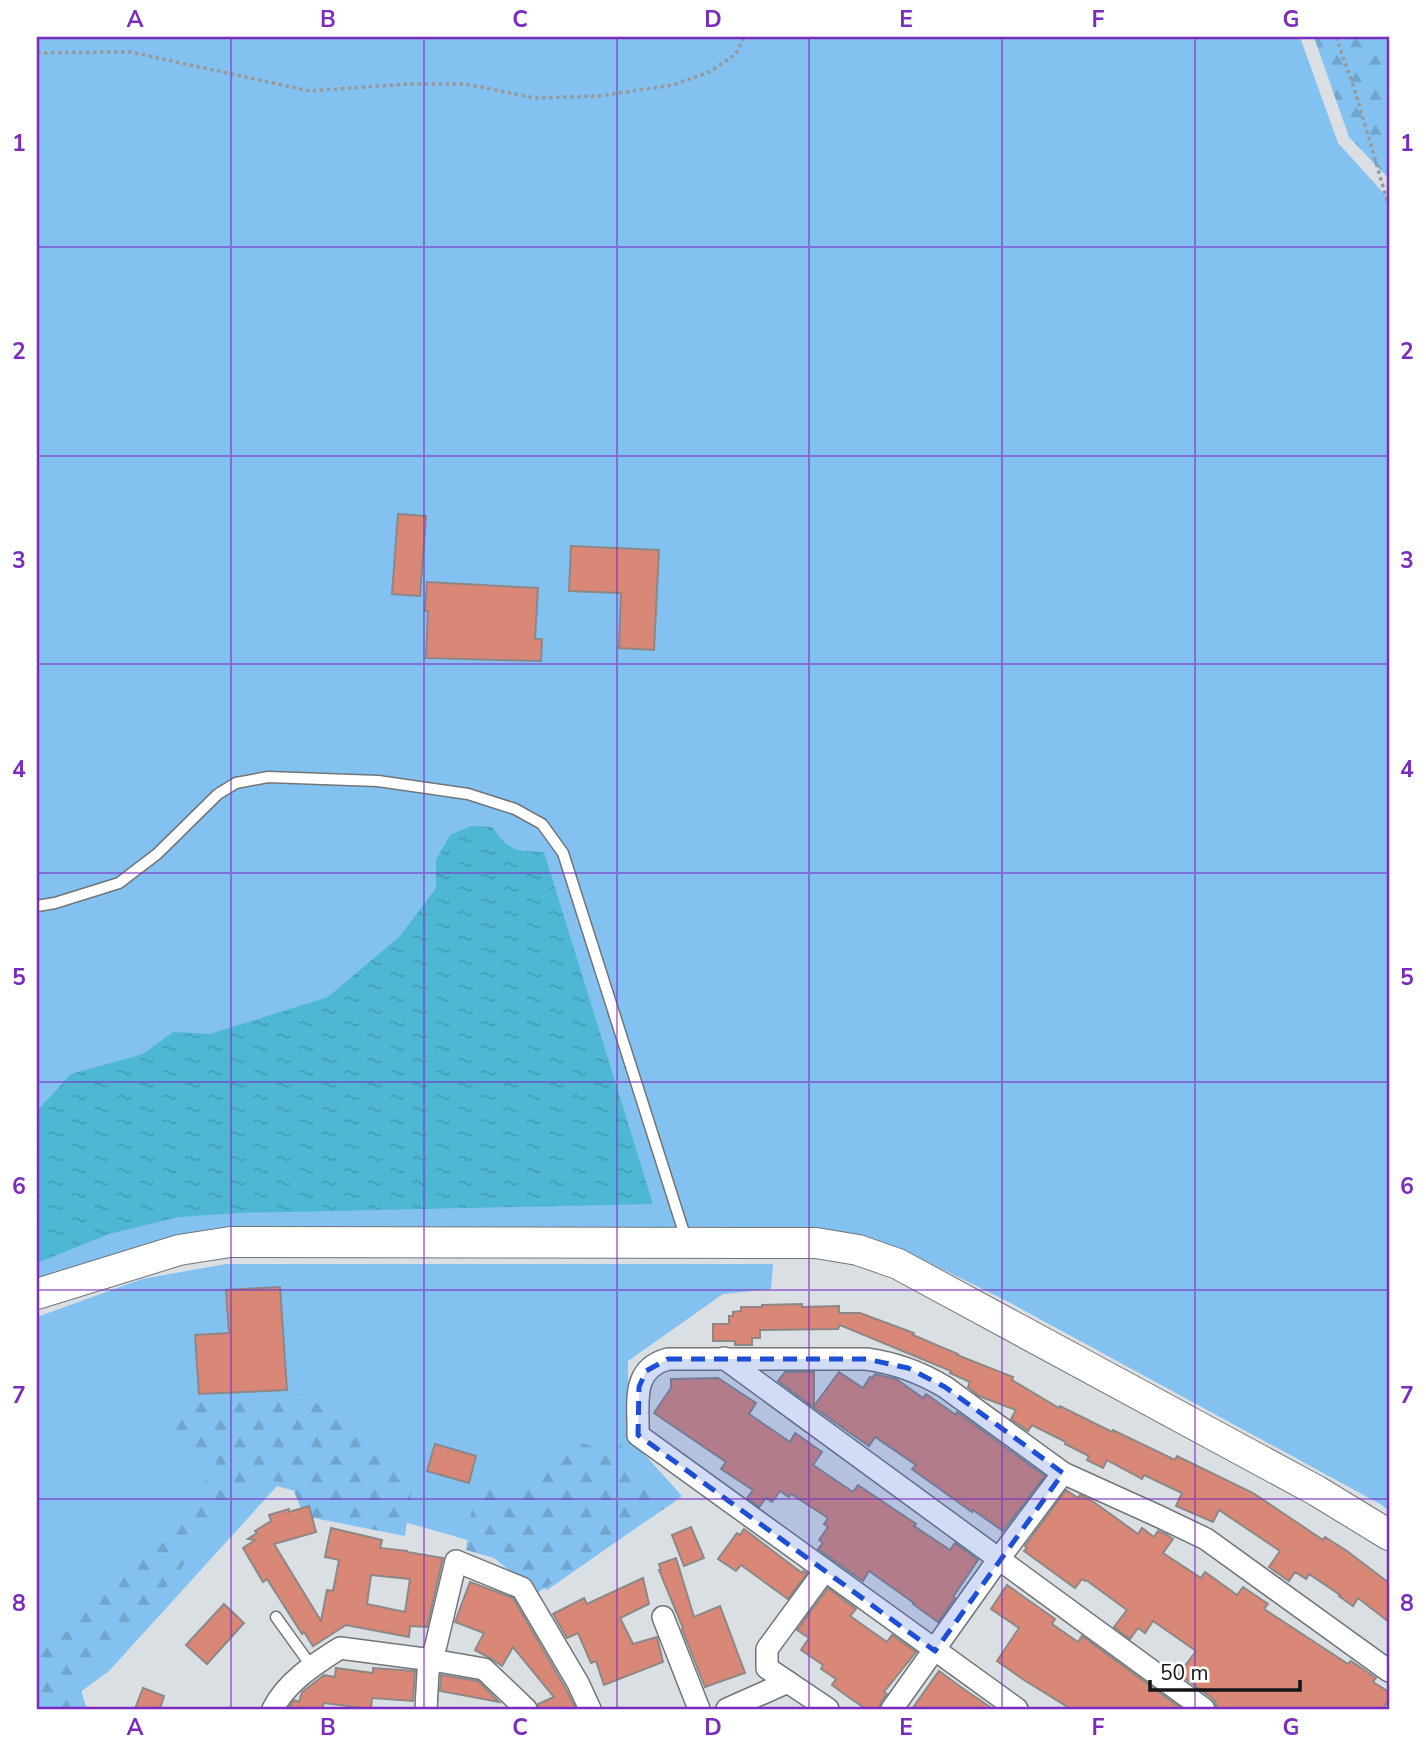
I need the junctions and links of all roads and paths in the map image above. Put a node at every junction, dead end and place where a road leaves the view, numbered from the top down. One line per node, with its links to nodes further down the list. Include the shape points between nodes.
1 (744, 37): 3 (path, via 736,54 709,72 673,85 598,96 535,98 465,84 310,91 130,52)
2 (1336, 37): 4 (path)
3 (37, 53)
4 (1389, 207)
5 (37, 906): 6 (lane, via 119,883 236,783 268,777 378,781 468,794 515,809 542,824 563,853)
6 (687, 1242): 7 (street, via 230,1242 179,1250); 10 (street, via 816,1243 858,1250 898,1264 1317,1491)
7 (37, 1294)
8 (724, 1358): 9 (street, via 866,1359 908,1368 945,1387); 11 (street); 12 (street, via 656,1362 639,1387 638,1435)
9 (1063, 1473): 11 (street); 18 (street, via 1206,1539)
10 (1389, 1535)
11 (998, 1560): 15 (street); 29 (street)
12 (825, 1570): 15 (street); 19 (street, via 768,1649 768,1668)
13 (276, 1617): 17 (lane)
14 (663, 1617): 24 (street)
15 (935, 1651): 27 (street); 28 (street)
16 (432, 1660): 17 (street, via 340,1648); 21 (street); 22 (street, via 484,1669); 23 (street, via 456,1561 522,1588)
17 (312, 1667): 20 (street, via 279,1695)
18 (1389, 1671)
19 (788, 1682): 25 (street); 26 (street)
20 (273, 1709)
21 (426, 1709)
22 (526, 1709)
23 (590, 1709)
24 (699, 1709)
25 (727, 1709)
26 (828, 1709)
27 (892, 1709)
28 (1017, 1709)
29 (1204, 1709)

